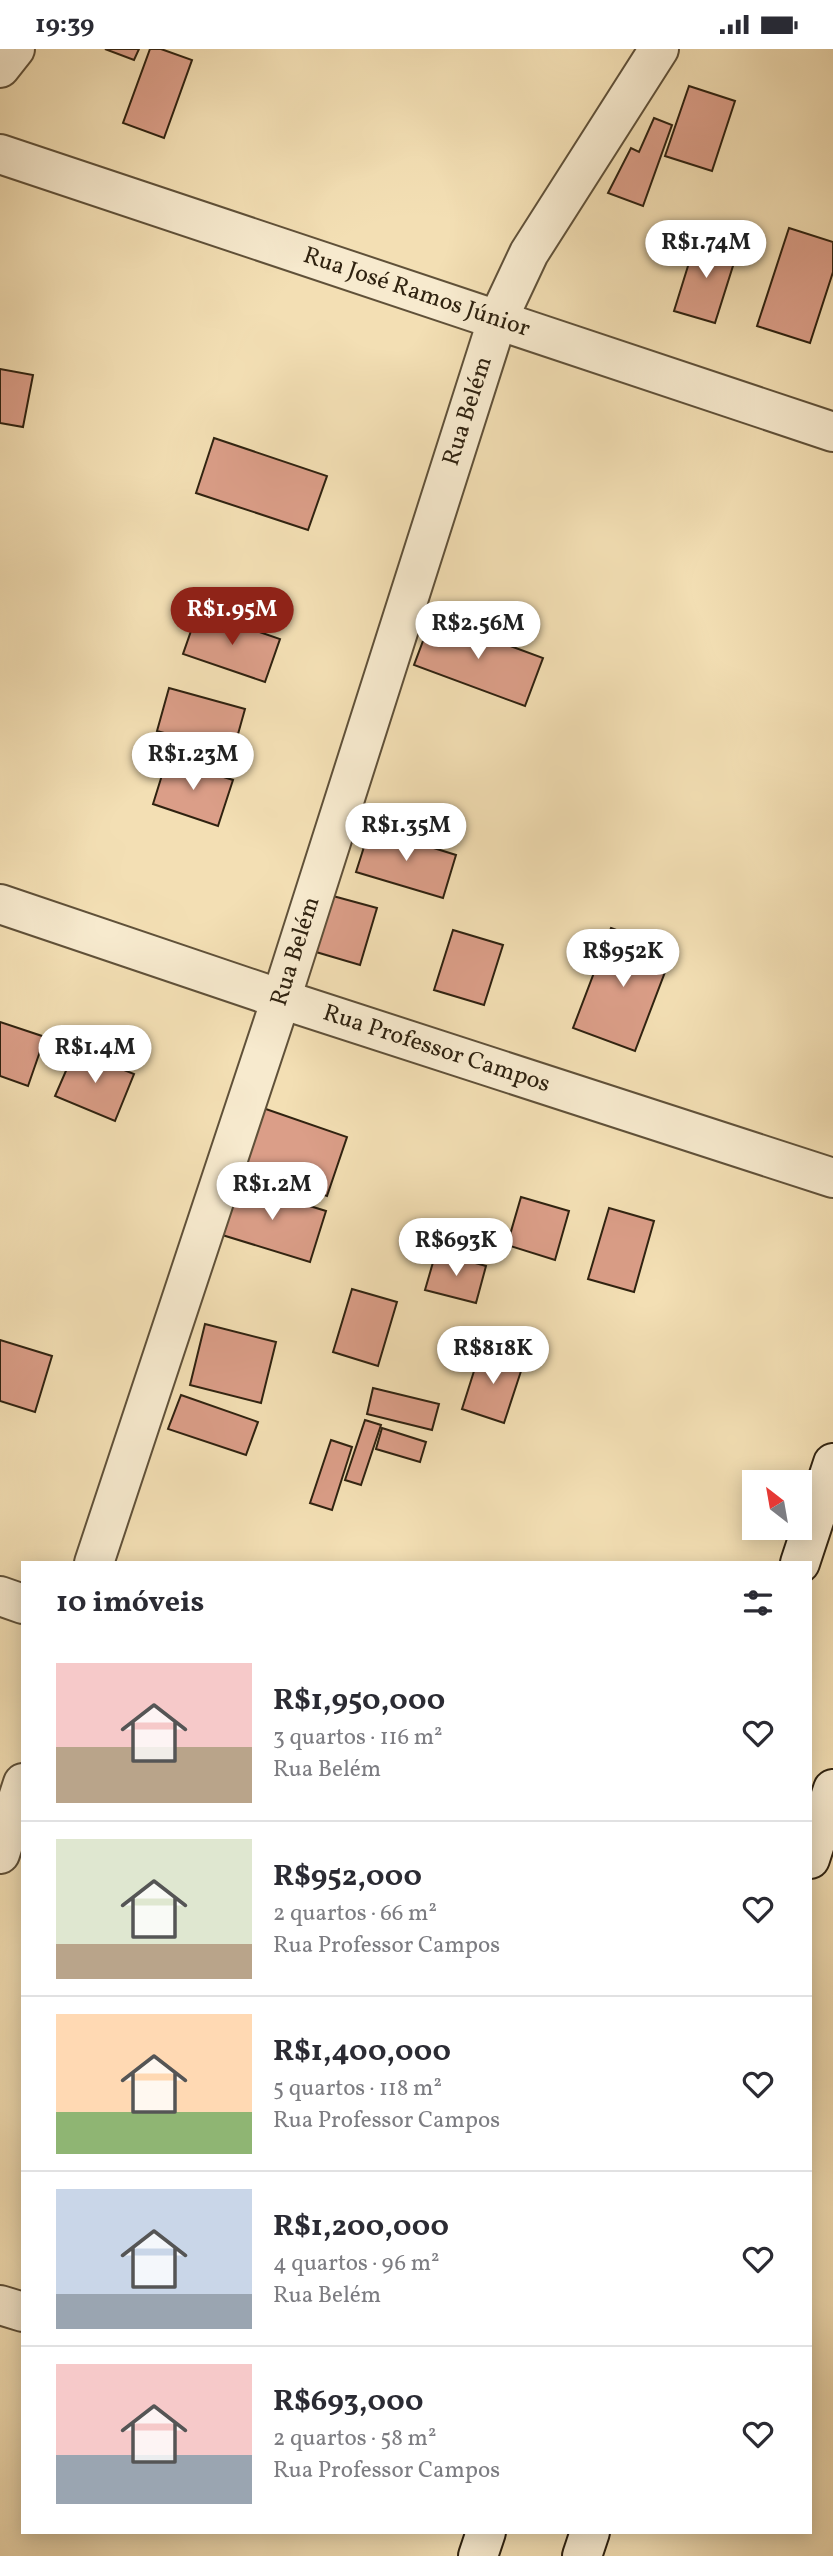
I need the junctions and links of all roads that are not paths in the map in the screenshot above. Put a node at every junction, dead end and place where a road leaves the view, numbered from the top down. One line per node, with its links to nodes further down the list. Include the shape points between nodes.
1 (15, 49): 3 (street)
2 (659, 49): 5 (street, Rua Belém, via 529,253)
3 (0, 68)
4 (0, 155): 5 (street, Rua José Ramos Júnior)
5 (497, 321): 6 (street, Rua José Ramos Júnior); 8 (street, Rua Belém)
6 (833, 432)
7 (0, 904): 8 (street, Rua Professor Campos)
8 (281, 999): 9 (street, Rua Professor Campos); 11 (street, Rua Belém)
9 (833, 1178)
10 (833, 1462): 12 (street)
11 (95, 1561)
12 (801, 1561)
13 (0, 1597): 14 (street)
14 (21, 1603)
15 (21, 1789): 18 (street)
16 (833, 1789): 17 (street)
17 (812, 1851)
18 (0, 1854)
19 (0, 2305): 20 (street)
20 (21, 2311)
21 (485, 2534): 23 (street)
22 (589, 2534): 24 (street)
23 (478, 2556)
24 (582, 2556)

